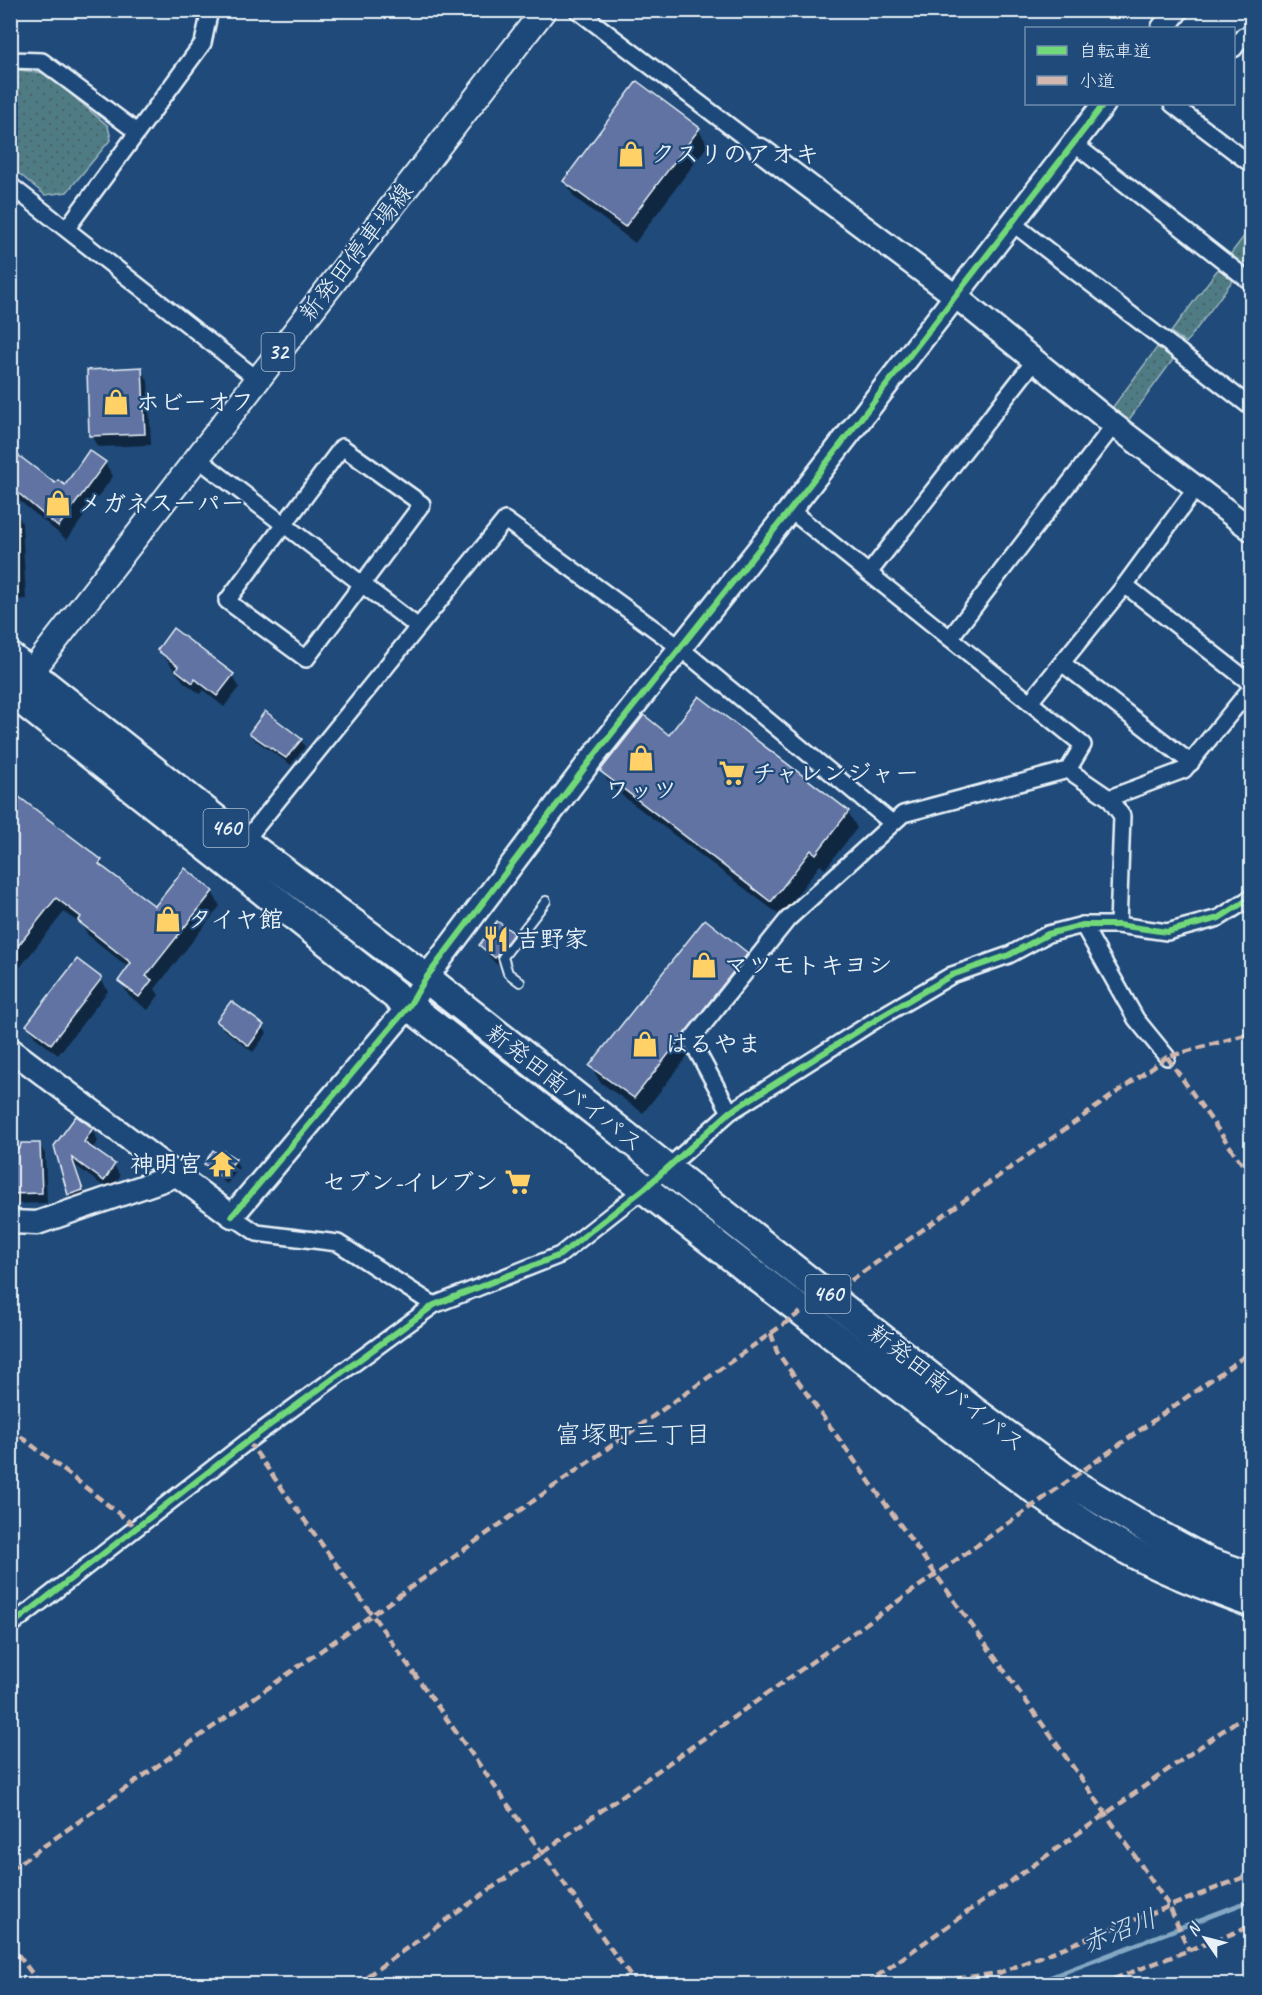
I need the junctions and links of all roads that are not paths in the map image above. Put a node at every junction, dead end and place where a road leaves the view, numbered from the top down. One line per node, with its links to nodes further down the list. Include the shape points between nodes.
1 (210, 10): 11 (street, via 203,43)
2 (544, 10): 22 (main road, 新発田停車場線 / 32)
3 (577, 10): 13 (street)
4 (1177, 10): 5 (street)
5 (1164, 27)
6 (1251, 43): 7 (street, via 1243,36)
7 (1235, 46)
8 (10, 60): 11 (street, via 42,61)
9 (1103, 105): 12 (street)
10 (1190, 109): 14 (street)
11 (137, 132): 18 (street)
12 (1073, 143): 17 (street); 19 (street)
13 (761, 150): 20 (street)
14 (1251, 165)
15 (16, 189): 16 (lane); 18 (street)
16 (10, 206)
17 (1011, 222): 20 (street); 23 (street)
18 (67, 228): 22 (street)
19 (1251, 283)
20 (954, 295): 21 (street); 27 (street)
21 (1036, 359): 24 (street); 30 (street)
22 (257, 380): 25 (main road, 新発田停車場線 / 32)
23 (1251, 408)
24 (1114, 425): 26 (street); 34 (street)
25 (197, 458): 28 (street); 37 (main road, 新発田停車場線 / 32)
26 (1196, 488): 29 (street); 32 (street)
27 (790, 510): 30 (street); 35 (street)
28 (284, 525): 31 (street); 31 (street, via 227,602 306,659); 31 (street, via 342,447 422,504)
29 (1251, 530)
30 (868, 573): 34 (street)
31 (363, 585): 33 (street)
32 (1125, 585): 36 (street); 38 (street)
33 (418, 627): 35 (street, via 505,520); 44 (street)
34 (950, 638): 39 (street)
35 (679, 647): 43 (street); 49 (street)
36 (1062, 663): 39 (street); 40 (street)
37 (15, 683): 44 (highway, 新発田南バイパス / 460); 51 (highway, 新発田南バイパス / 460)
38 (1251, 685): 40 (street)
39 (1030, 702): 41 (street, via 1083,745)
40 (1191, 763): 42 (street, via 1184,770)
41 (1068, 770): 42 (street); 43 (street, via 903,814)
42 (1109, 798): 48 (street, via 1122,816)
43 (892, 823): 54 (street, via 788,919 692,1040)
44 (244, 842): 49 (highway, 新発田南バイパス / 460)
45 (1251, 897): 48 (street, via 1219,918 1167,932)
46 (546, 901): 50 (lane, via 503,957 508,973)
47 (1083, 925): 48 (street); 53 (street, via 1136,1019); 54 (street, via 1048,934 1009,955 952,975)
48 (1118, 925)
49 (426, 978): 51 (street); 55 (highway, 新発田南バイパス / 460)
50 (520, 982)
51 (409, 1006): 57 (highway, 新発田南バイパス / 460); 58 (street)
52 (10, 1049): 56 (street)
53 (1167, 1057)
54 (730, 1112): 55 (street)
55 (667, 1169): 57 (street); 61 (highway, 新発田南バイパス / 460, via 972,1410 1075,1485 1199,1557)
56 (177, 1175): 58 (street); 59 (street, via 37,1222)
57 (645, 1188): 60 (street, via 560,1255); 62 (highway, 新発田南バイパス / 460, via 974,1445 1066,1512 1135,1554 1184,1578)
58 (232, 1216): 60 (street, via 257,1233 338,1243)
59 (10, 1222)
60 (434, 1305): 63 (street, via 248,1441)
61 (1251, 1577)
62 (1251, 1603)
63 (10, 1626)

